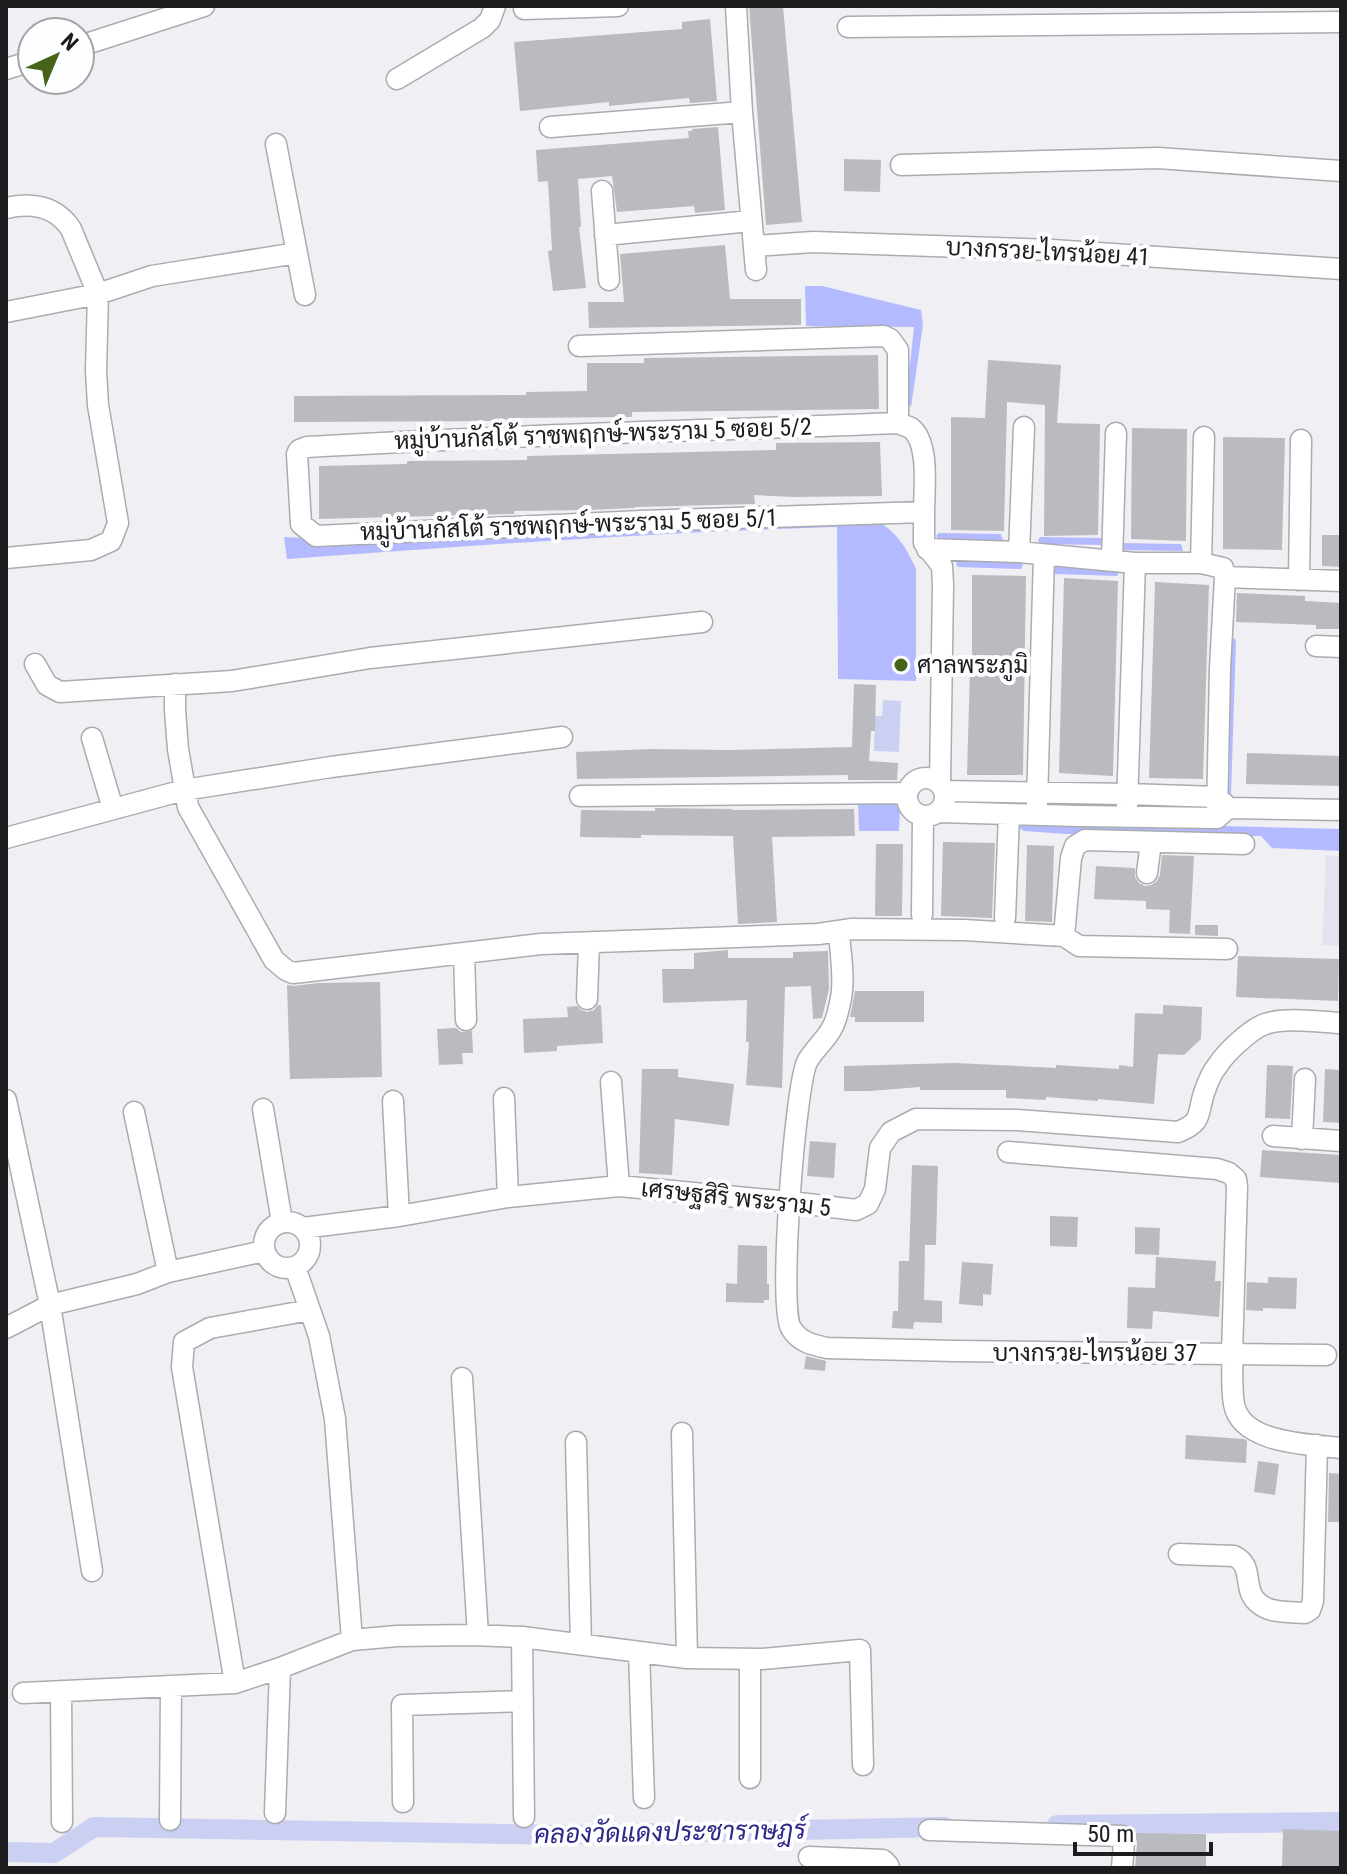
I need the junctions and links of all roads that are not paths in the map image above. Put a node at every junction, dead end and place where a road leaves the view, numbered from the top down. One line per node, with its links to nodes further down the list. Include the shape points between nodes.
1 (204, 6): 8 (street)
2 (495, 6): 9 (street, via 482,28)
3 (618, 6): 5 (street)
4 (736, 6): 10 (street)
5 (524, 9)
6 (1341, 22): 7 (street)
7 (848, 27)
8 (96, 41)
9 (397, 79)
10 (742, 112): 11 (street); 17 (street)
11 (550, 127)
12 (276, 144): 20 (street)
13 (901, 165): 14 (street, via 1158,158)
14 (1341, 171)
15 (602, 191): 18 (street)
16 (6, 208): 24 (street, via 46,208 65,220)
17 (751, 221): 18 (street); 19 (street)
18 (605, 235): 23 (street)
19 (755, 246): 21 (street, บางกรวย-ไทรน้อย 41, via 813,242 1052,250); 22 (street)
20 (297, 253): 24 (street, via 152,276); 25 (street)
21 (1341, 269)
22 (756, 270)
23 (609, 280)
24 (98, 294): 26 (street); 38 (street, via 98,405 116,532 111,541 91,550)
25 (305, 295)
26 (6, 312)
27 (579, 346): 28 (street, via 884,336 898,350)
28 (898, 423): 33 (street, หมู่บ้านกัสโต้ ราชพฤกษ์-พระราม 5 ซอย 5/2); 34 (street, via 910,428 924,449)
29 (1024, 427): 36 (street)
30 (1116, 433): 39 (street)
31 (1204, 437): 41 (street)
32 (1301, 440): 43 (street)
33 (307, 447): 34 (street, หมู่บ้านกัสโต้ ราชพฤกษ์-พระราม 5 ซอย 5/1, via 299,450 297,459 301,524 316,536)
34 (924, 512): 35 (street)
35 (927, 549): 36 (street); 52 (street, via 942,566)
36 (1019, 552): 37 (street)
37 (1044, 555): 39 (street); 55 (street)
38 (6, 558)
39 (1112, 560): 40 (street)
40 (1135, 563): 41 (street); 56 (street)
41 (1201, 563): 42 (street, via 1223,568)
42 (1225, 577): 43 (street); 58 (street)
43 (1299, 580): 44 (street)
44 (1341, 581)
45 (702, 622): 49 (street)
46 (1316, 646): 47 (street)
47 (1341, 647)
48 (35, 664): 49 (street, via 57,692)
49 (175, 684): 53 (street)
50 (562, 737): 53 (street)
51 (92, 738): 59 (street)
52 (942, 787): 54 (street, via 923,777 912,782); 55 (street); 61 (street, via 945,803)
53 (184, 790): 59 (street); 75 (street, via 188,807 266,946 286,970 299,973)
54 (907, 793): 57 (street); 61 (street, via 910,808)
55 (1038, 793): 56 (street); 63 (street)
56 (1128, 794): 58 (street); 64 (street)
57 (580, 796)
58 (1221, 808): 60 (street); 64 (street)
59 (113, 809): 65 (street)
60 (1341, 810)
61 (931, 814): 62 (street); 69 (street)
62 (1009, 814): 63 (street); 70 (street)
63 (1037, 815): 64 (street)
64 (1126, 816)
65 (6, 838)
66 (1151, 842): 67 (street); 68 (street); 72 (street, via 1085,840 1075,846)
67 (1244, 844)
68 (1147, 873)
69 (922, 915)
70 (1005, 918)
71 (839, 931): 72 (street); 73 (street); 92 (street, via 841,997 833,1026 807,1063 797,1107)
72 (1064, 936): 74 (street, via 1079,946)
73 (589, 943): 75 (street); 76 (street)
74 (1227, 949)
75 (464, 953): 77 (street)
76 (587, 999)
77 (466, 1020)
78 (1341, 1023): 92 (street, เศรษฐสิริ พระราม 5, via 1267,1023 1249,1033 1217,1065 1199,1118 1178,1132 1017,1120 916,1119 891,1132 880,1148 868,1204 856,1210)
79 (1305, 1079): 87 (street)
80 (611, 1082): 90 (street)
81 (504, 1098): 91 (street)
82 (6, 1100): 99 (street)
83 (393, 1101): 93 (street)
84 (263, 1109): 94 (street)
85 (134, 1112): 98 (street)
86 (1273, 1136): 87 (street)
87 (1302, 1139): 88 (street)
88 (1341, 1141)
89 (1008, 1152): 102 (street, via 1217,1169 1236,1179)
90 (619, 1186): 91 (street, เศรษฐสิริ พระราม 5); 92 (street, เศรษฐสิริ พระราม 5)
91 (508, 1197): 93 (street, เศรษฐสิริ พระราม 5)
92 (791, 1202): 102 (street, บางกรวย-ไทรน้อย 37, via 787,1318 799,1338 811,1345)
93 (399, 1216): 95 (street, เศรษฐสิริ พระราม 5)
94 (282, 1222): 95 (street, เศรษฐสิริ พระราม 5); 96 (street, via 269,1229)
95 (303, 1228): 97 (street, via 310,1250)
96 (264, 1251): 97 (street, via 280,1267); 98 (street)
97 (295, 1267): 100 (street)
98 (168, 1272): 99 (street)
99 (50, 1305): 101 (street); 110 (street)
100 (310, 1310): 113 (street, via 335,1419); 119 (street, via 210,1328 184,1342 182,1367)
101 (6, 1328)
102 (1232, 1354): 103 (street); 107 (street, บางกรวย-ไทรน้อย 37, via 1234,1406 1242,1421 1257,1434)
103 (1326, 1355)
104 (462, 1378): 111 (street)
105 (682, 1433): 116 (street)
106 (576, 1442): 114 (street)
107 (1317, 1445): 108 (street, บางกรวย-ไทรน้อย 37); 109 (street, via 1310,1610 1262,1606 1249,1590 1246,1566 1234,1556)
108 (1341, 1448)
109 (1179, 1554)
110 (92, 1571)
111 (478, 1635): 112 (street); 113 (street)
112 (522, 1637): 114 (street); 123 (street)
113 (352, 1640): 118 (street)
114 (581, 1644): 115 (street)
115 (639, 1652): 116 (street); 126 (street)
116 (687, 1658): 117 (street)
117 (750, 1659): 124 (street, via 860,1650); 125 (street)
118 (280, 1668): 119 (street); 128 (street)
119 (235, 1683): 120 (street)
120 (171, 1686): 121 (street); 130 (street)
121 (61, 1691): 122 (street); 131 (street)
122 (23, 1693)
123 (523, 1701): 127 (street, via 402,1705); 129 (street)
124 (863, 1765)
125 (750, 1778)
126 (644, 1798)
127 (403, 1802)
128 (275, 1813)
129 (524, 1817)
130 (170, 1820)
131 (62, 1822)
132 (929, 1830): 135 (street, via 1122,1836)
133 (809, 1857): 134 (street, via 883,1860)
134 (889, 1868)
135 (1122, 1868)

